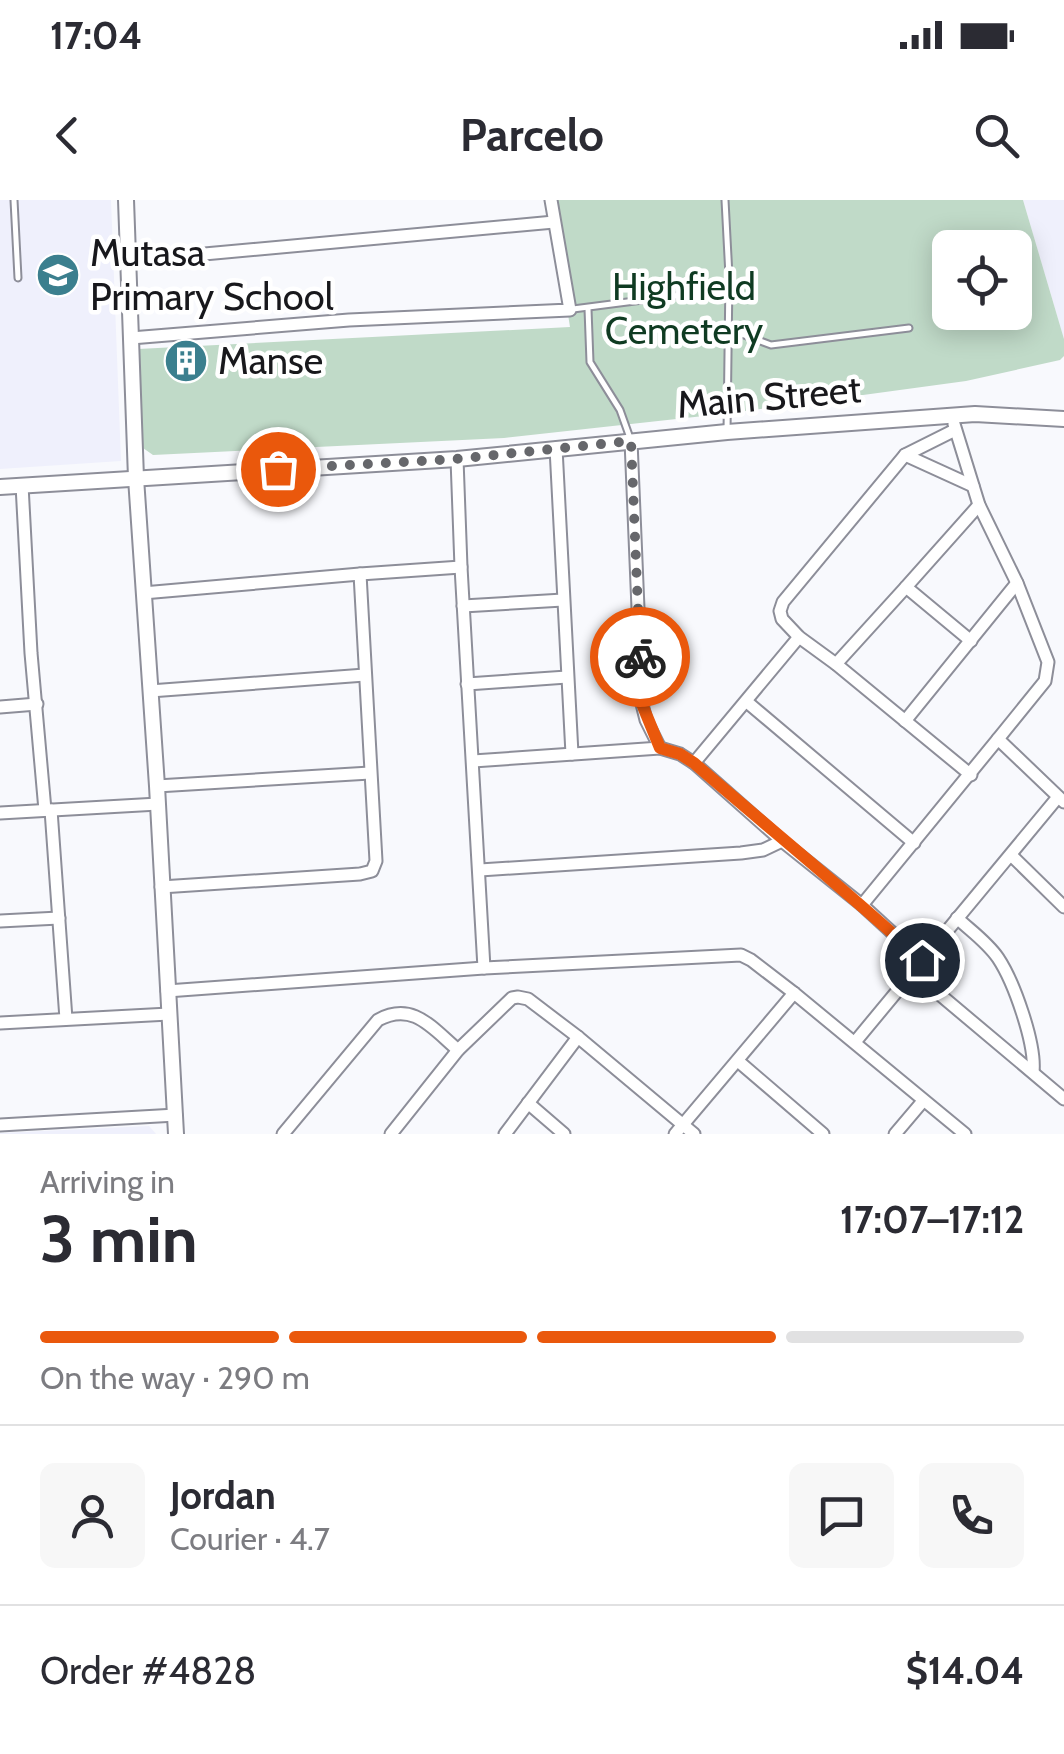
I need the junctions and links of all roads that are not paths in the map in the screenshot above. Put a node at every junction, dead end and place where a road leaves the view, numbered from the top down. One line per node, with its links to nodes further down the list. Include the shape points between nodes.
1 (14, 200): 7 (lane)
2 (126, 200): 6 (street)
3 (550, 200): 5 (street)
4 (725, 200): 8 (lane)
5 (554, 222): 6 (street); 10 (street)
6 (128, 261): 13 (street)
7 (18, 278)
8 (728, 290): 9 (lane); 12 (lane)
9 (588, 308): 10 (lane); 17 (lane, via 590,362)
10 (570, 310): 13 (street)
11 (909, 328): 12 (lane, via 771,345)
12 (728, 329): 16 (lane)
13 (131, 338): 21 (street)
14 (1064, 419): 15 (street, Main Street, via 975,414)
15 (954, 423): 16 (street, Main Street); 19 (street); 23 (street)
16 (726, 432): 17 (street, Main Street)
17 (631, 441): 18 (street, Main Street); 45 (street, via 642,704)
18 (556, 448): 20 (street, Main Street); 31 (street)
19 (905, 455): 23 (street); 33 (street, via 783,602 782,619)
20 (456, 459): 21 (street, Main Street); 26 (street)
21 (136, 478): 22 (street, Main Street); 30 (street)
22 (22, 485): 24 (street, Main Street); 41 (street)
23 (974, 486): 25 (street)
24 (0, 487)
25 (980, 505): 28 (street); 29 (street)
26 (460, 568): 27 (street); 32 (street)
27 (360, 574): 30 (street); 36 (street)
28 (1017, 583): 34 (street); 44 (street, via 1047,674)
29 (906, 587): 34 (street); 35 (street)
30 (144, 593): 39 (street)
31 (563, 600): 32 (street); 37 (street)
32 (463, 606): 38 (street)
33 (799, 638): 35 (street); 40 (street)
34 (971, 641): 43 (street)
35 (836, 664): 43 (street)
36 (365, 675): 39 (street); 49 (street)
37 (567, 677): 38 (street); 46 (street)
38 (468, 684): 47 (street)
39 (150, 691): 51 (street)
40 (748, 702): 48 (street); 57 (street)
41 (38, 704): 42 (street); 54 (street)
42 (0, 706)
43 (904, 721): 50 (street)
44 (998, 739): 50 (street); 52 (street)
45 (660, 748): 46 (street); 48 (street)
46 (572, 754): 47 (street)
47 (473, 761): 59 (street)
48 (694, 763): 56 (street)
49 (370, 772): 51 (street); 60 (street, via 372,871)
50 (971, 775): 57 (street)
51 (157, 786): 53 (street)
52 (1061, 799): 58 (street)
53 (158, 804): 54 (street); 60 (street)
54 (48, 810): 55 (street); 63 (street)
55 (0, 813)
56 (782, 841): 59 (street, via 741,853); 61 (street)
57 (914, 843): 61 (street)
58 (1010, 855): 62 (street); 64 (street)
59 (480, 870): 67 (street)
60 (161, 887): 69 (street)
61 (862, 905): 66 (street)
62 (1064, 907)
63 (59, 918): 65 (street); 72 (street)
64 (957, 918): 66 (street); 78 (street, via 1008,977 1032,1046)
65 (0, 921)
66 (922, 960): 68 (street)
67 (484, 968): 69 (street); 70 (street, via 742,955)
68 (913, 972): 75 (street); 78 (street)
69 (167, 991): 71 (street)
70 (794, 993): 75 (street); 77 (street)
71 (169, 1014): 72 (street); 82 (street)
72 (66, 1019): 73 (street)
73 (0, 1023)
74 (578, 1037): 76 (street, via 518,996); 81 (street); 84 (street)
75 (855, 1042): 80 (street)
76 (458, 1050): 86 (street, via 419,1018 390,1014); 87 (street)
77 (738, 1061): 84 (street); 90 (street)
78 (1033, 1072): 79 (street)
79 (1064, 1099)
80 (923, 1101): 91 (street); 92 (street)
81 (528, 1104): 88 (street); 89 (street)
82 (176, 1115): 83 (street); 85 (street)
83 (0, 1125)
84 (684, 1131)
85 (176, 1134)
86 (283, 1134)
87 (390, 1134)
88 (504, 1134)
89 (564, 1134)
90 (823, 1134)
91 (895, 1134)
92 (965, 1134)

